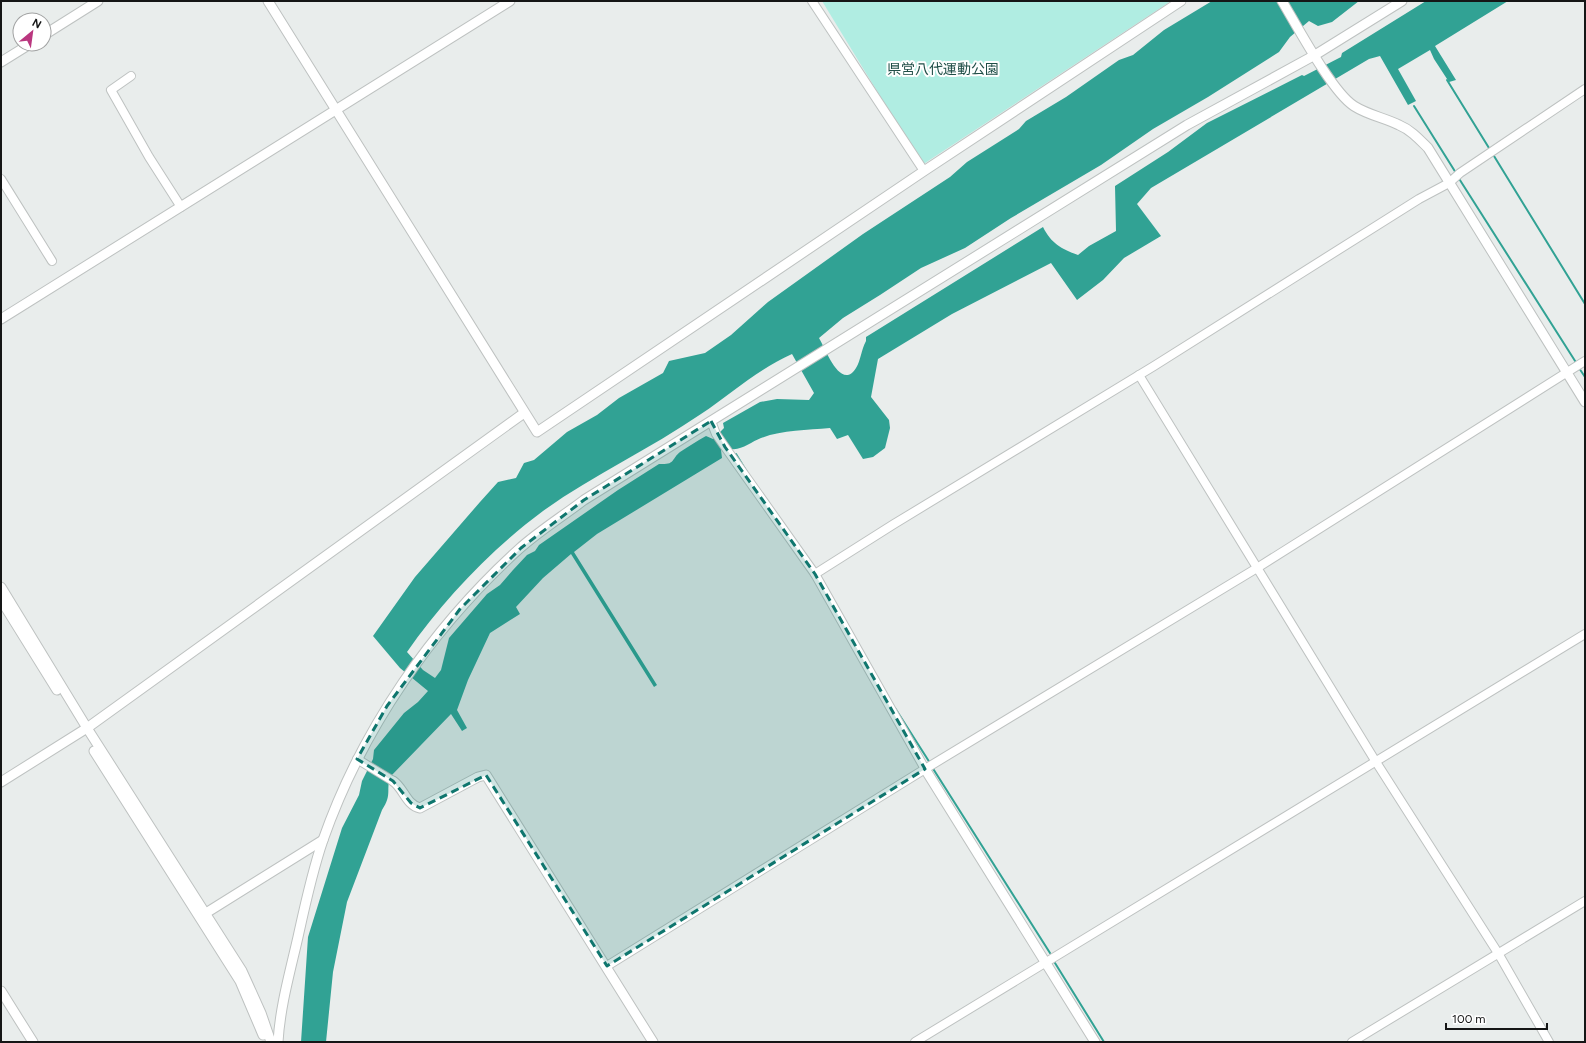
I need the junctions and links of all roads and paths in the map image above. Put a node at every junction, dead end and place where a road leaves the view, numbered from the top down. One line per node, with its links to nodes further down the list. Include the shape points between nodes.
1 (98, 1): 8 (street)
2 (268, 1): 14 (street)
3 (510, 1): 14 (street)
4 (812, 1): 15 (street)
5 (1181, 1): 15 (street)
6 (1282, 1): 10 (street)
7 (1402, 1): 10 (street)
8 (52, 30)
9 (17, 52): 11 (street)
10 (1315, 55): 17 (street, via 1334,84 1354,106 1401,126 1417,136 1428,148); 26 (street, via 1187,125)
11 (1, 62)
12 (131, 76): 18 (street, via 111,90)
13 (1585, 89): 17 (street)
14 (336, 111): 18 (street); 25 (street)
15 (924, 171): 25 (street, via 536,432)
16 (1, 179): 19 (street)
17 (1449, 182): 22 (street); 23 (street)
18 (181, 207): 20 (street)
19 (52, 260)
20 (1, 319)
21 (1583, 363): 22 (street)
22 (1567, 374): 24 (street); 27 (street)
23 (1139, 375): 27 (street); 28 (street)
24 (1585, 402)
25 (524, 413): 32 (street)
26 (711, 421): 28 (street, via 724,447); 33 (street, via 584,500 521,548 460,609 416,665 387,706)
27 (1257, 568): 34 (street); 35 (street)
28 (815, 574): 35 (street)
29 (1, 587): 32 (street)
30 (1, 600): 32 (street)
31 (1585, 634): 34 (street)
32 (84, 730): 37 (street); 40 (street); 46 (street, via 240,981)
33 (357, 760): 36 (street); 38 (street)
34 (1376, 762): 41 (street); 42 (street)
35 (929, 767): 42 (street); 43 (street)
36 (393, 781): 43 (street, via 411,803 420,808 486,775)
37 (1, 782)
38 (323, 840): 40 (street); 48 (street, via 308,891 281,1012)
39 (1585, 901): 41 (street)
40 (206, 913): 47 (street, via 242,971)
41 (1498, 953): 52 (street); 53 (street)
42 (1045, 963): 50 (street); 51 (street)
43 (607, 966): 49 (street)
44 (1, 991): 45 (street)
45 (33, 1042)
46 (265, 1042)
47 (271, 1042)
48 (278, 1042)
49 (653, 1042)
50 (915, 1042)
51 (1095, 1042)
52 (1352, 1042)
53 (1549, 1042)

